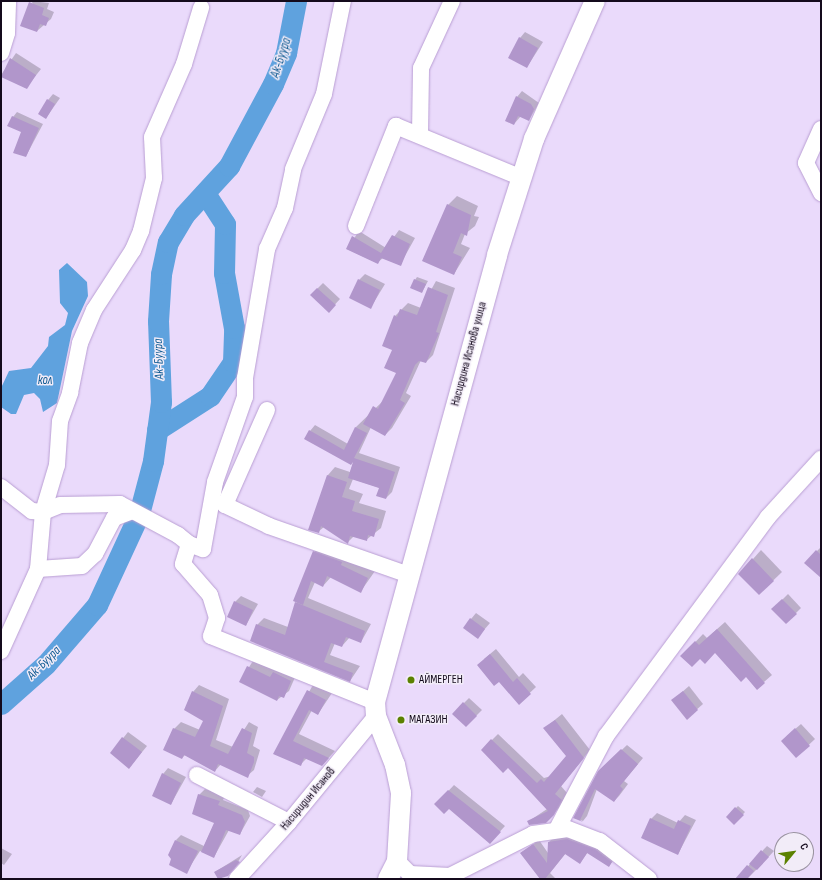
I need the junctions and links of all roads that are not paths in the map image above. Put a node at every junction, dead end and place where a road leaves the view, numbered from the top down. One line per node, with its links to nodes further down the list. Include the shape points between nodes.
1 (8, 1): 6 (street, via 7,33)
2 (343, 1): 17 (street, via 324,94 293,169 285,208 268,249 245,378 245,397 215,482 203,549)
3 (452, 1): 8 (street, via 421,68)
4 (594, 1): 9 (main road, Насирдина Исанова улица, via 534,139)
5 (201, 8): 16 (street, via 184,64 152,136 154,178 141,231 133,250 94,310 80,343 70,393 60,420 54,478)
6 (1, 53)
7 (821, 129): 10 (street, via 806,163)
8 (420, 134): 9 (street); 11 (street, via 401,126 392,129)
9 (522, 178): 19 (main road, Насирдина Исанова улица, via 496,255)
10 (821, 193)
11 (356, 226)
12 (267, 410): 19 (street, via 225,505 269,526)
13 (821, 459): 24 (street, via 768,517 606,736)
14 (1, 487): 16 (street, via 22,505)
15 (132, 511): 16 (street, via 120,504 60,505); 17 (street, via 162,526); 18 (street, via 114,518 95,554 82,566)
16 (43, 512): 18 (street)
17 (189, 544): 21 (street, via 183,564 210,595 217,618 211,636)
18 (38, 569): 20 (street)
19 (409, 575): 21 (main road, Насирдина Исанова улица)
20 (1, 651)
21 (375, 709): 23 (street, Насиридин Исанов); 25 (main road, via 386,748 395,765 401,793)
22 (197, 775): 23 (street)
23 (289, 822): 26 (street, Насиридин Исанов)
24 (557, 829): 25 (street, via 533,834 450,876 410,874); 28 (street, via 581,832 600,841)
25 (397, 861): 27 (main road)
26 (237, 879)
27 (388, 879)
28 (649, 879)

